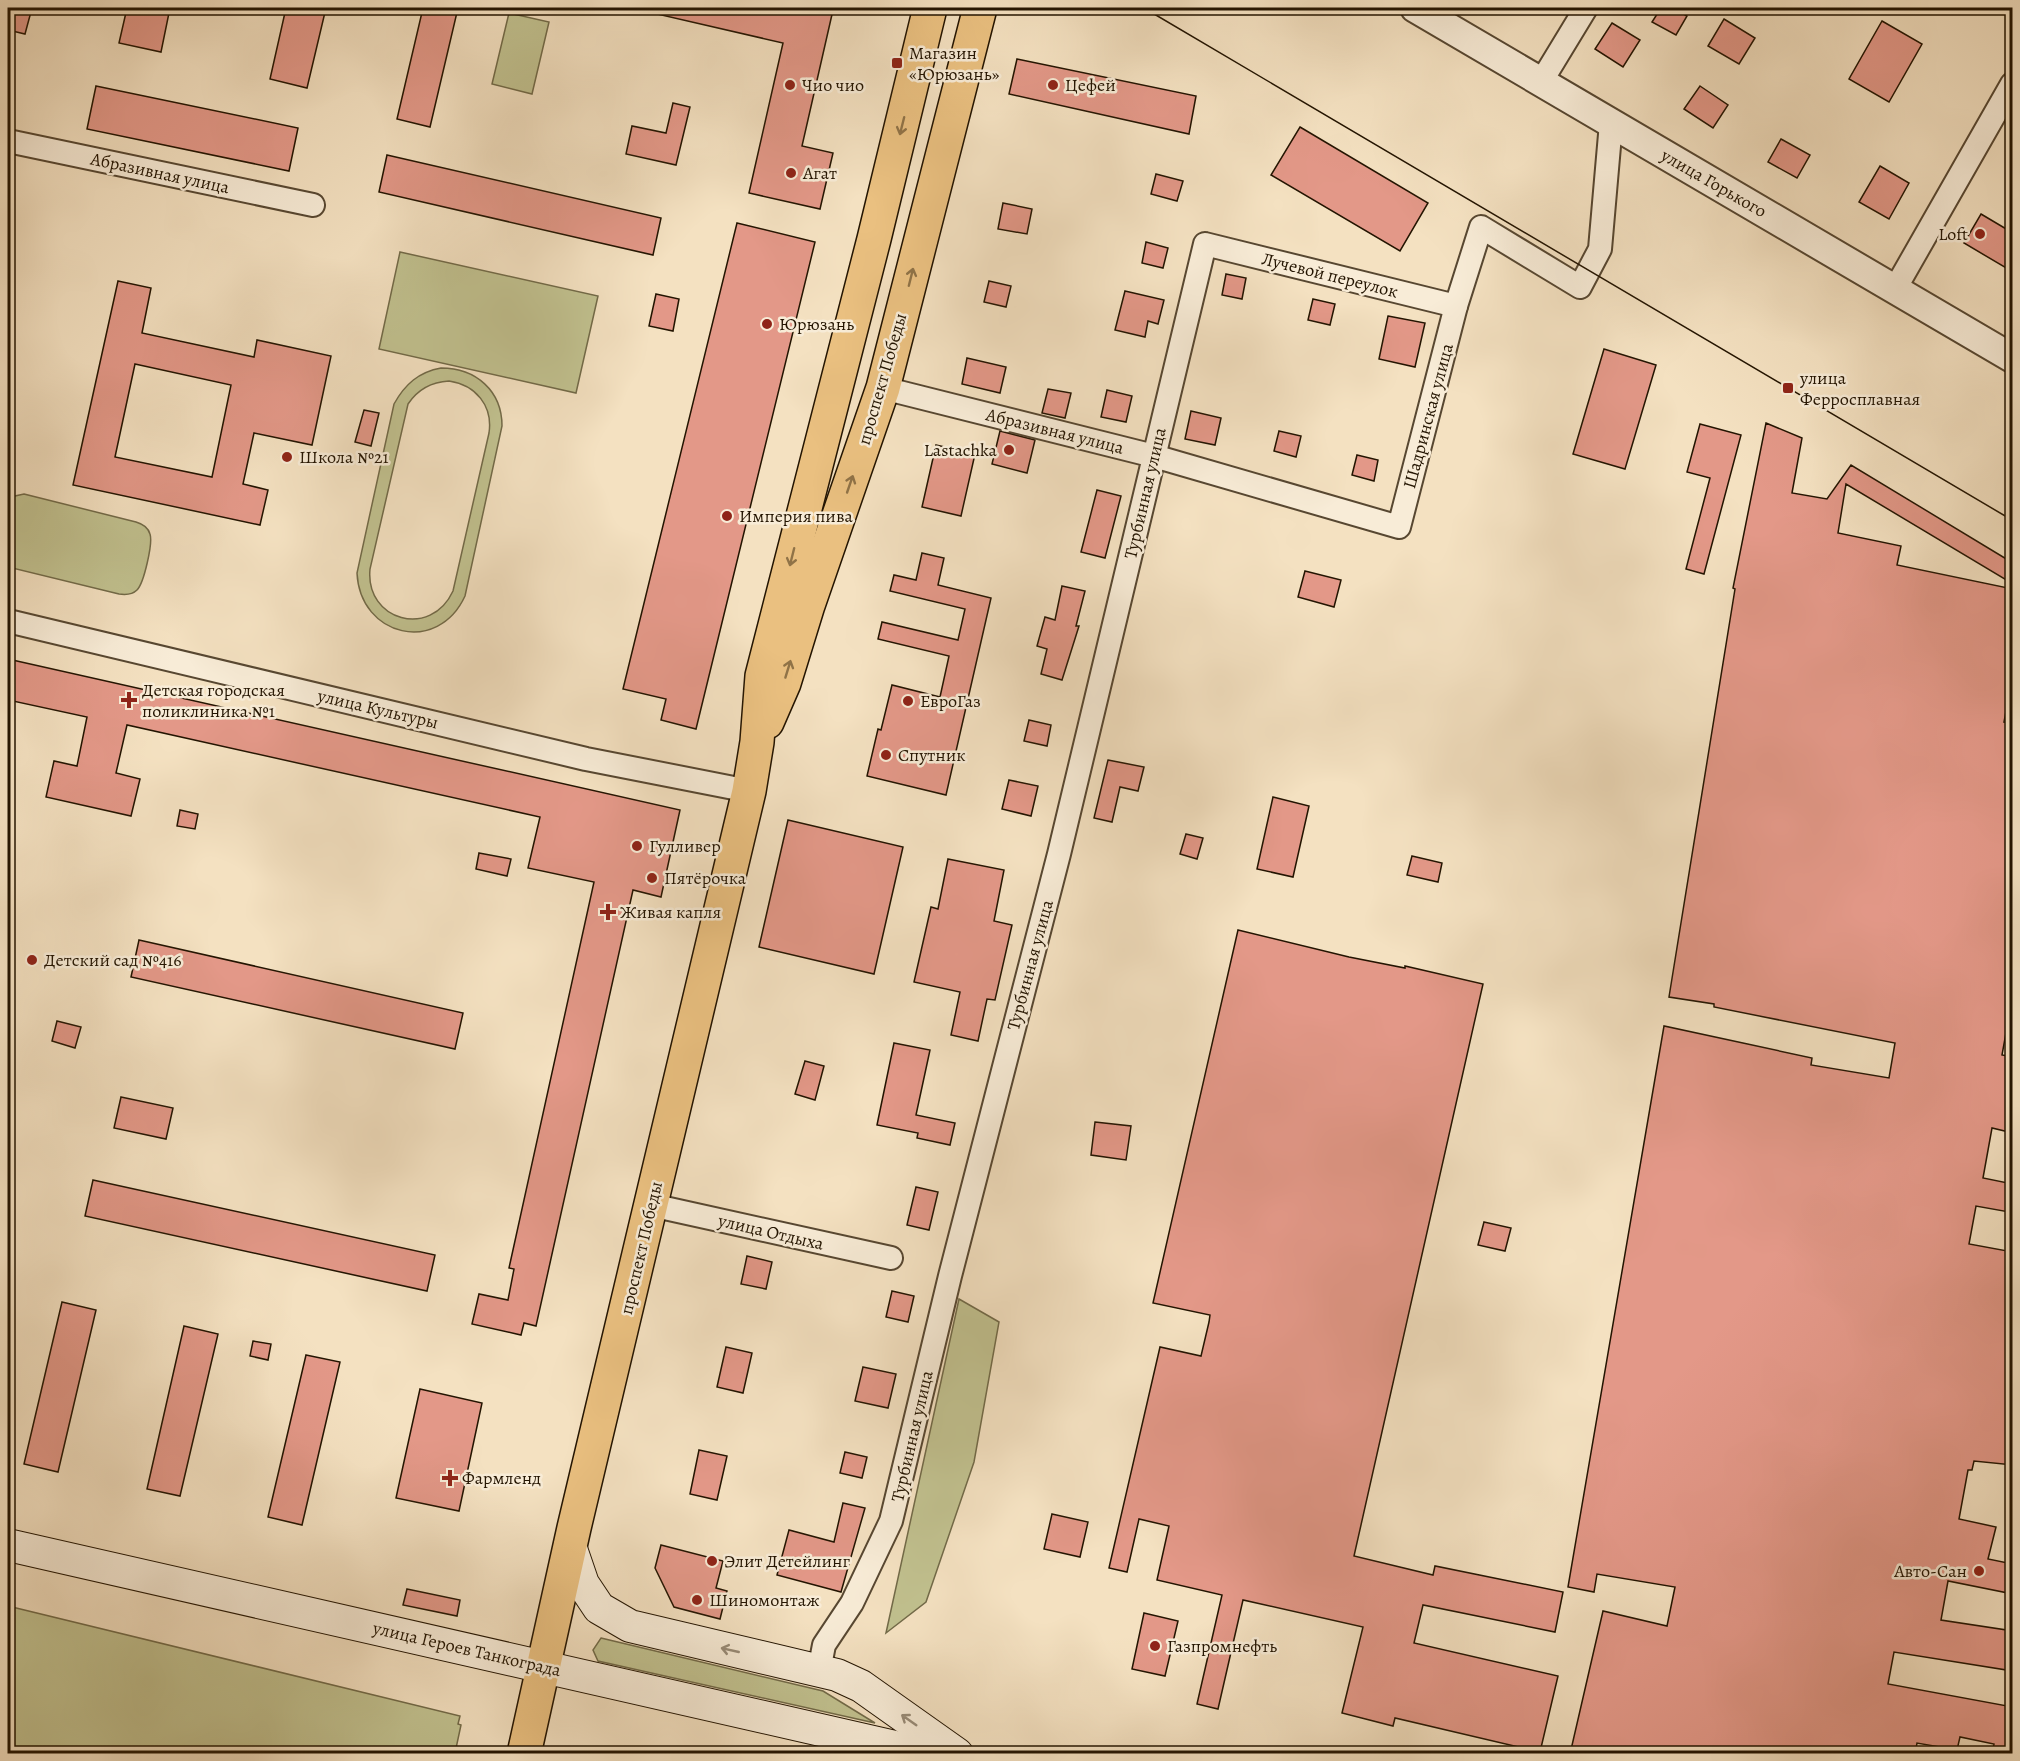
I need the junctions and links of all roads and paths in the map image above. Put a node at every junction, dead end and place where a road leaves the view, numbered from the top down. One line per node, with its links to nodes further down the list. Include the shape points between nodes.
1 (930, 8): 18 (main road, проспект Победы, one-way to 18, via 762,676)
2 (980, 8): 14 (main road, проспект Победы, one-way to 2)
3 (1415, 8): 5 (street, улица Горького)
4 (1586, 8): 5 (street)
5 (1541, 82): 7 (street, улица Горького)
6 (2013, 84): 11 (street)
7 (1611, 123): 11 (street, улица Горького); 12 (street, Шадринская улица, via 1600,249 1580,287 1481,227)
8 (8, 141): 9 (street, Абразивная улица)
9 (313, 205)
10 (1205, 244): 12 (street, Лучевой переулок); 15 (street, Турбинная улица)
11 (1895, 289): 13 (street, улица Горького)
12 (1456, 306): 16 (street, Шадринская улица)
13 (2013, 358)
14 (882, 388): 15 (street, Абразивная улица); 18 (main road, проспект Победы, one-way to 14, via 784,683)
15 (1154, 456): 16 (street, Абразивная улица); 25 (street, Турбинная улица, via 1059,854 891,1521 852,1603 824,1645)
16 (1399, 527)
17 (8, 621): 19 (street, улица Культуры, via 586,759)
18 (757, 742): 19 (main road, проспект Победы)
19 (749, 791): 20 (main road, проспект Победы)
20 (651, 1205): 21 (street, улица Отдыха); 23 (main road, проспект Победы)
21 (891, 1258)
22 (8, 1545): 24 (main road, улица Героев Танкограда)
23 (570, 1546): 24 (main road, проспект Победы); 25 (main road, one-way to 23, via 630,1626 599,1608 583,1584)
24 (543, 1666): 26 (main road, проспект Победы); 27 (main road, улица Героев Танкограда)
25 (819, 1671): 28 (main road, one-way to 25, via 861,1686)
26 (524, 1754)
27 (926, 1754)
28 (957, 1754)

